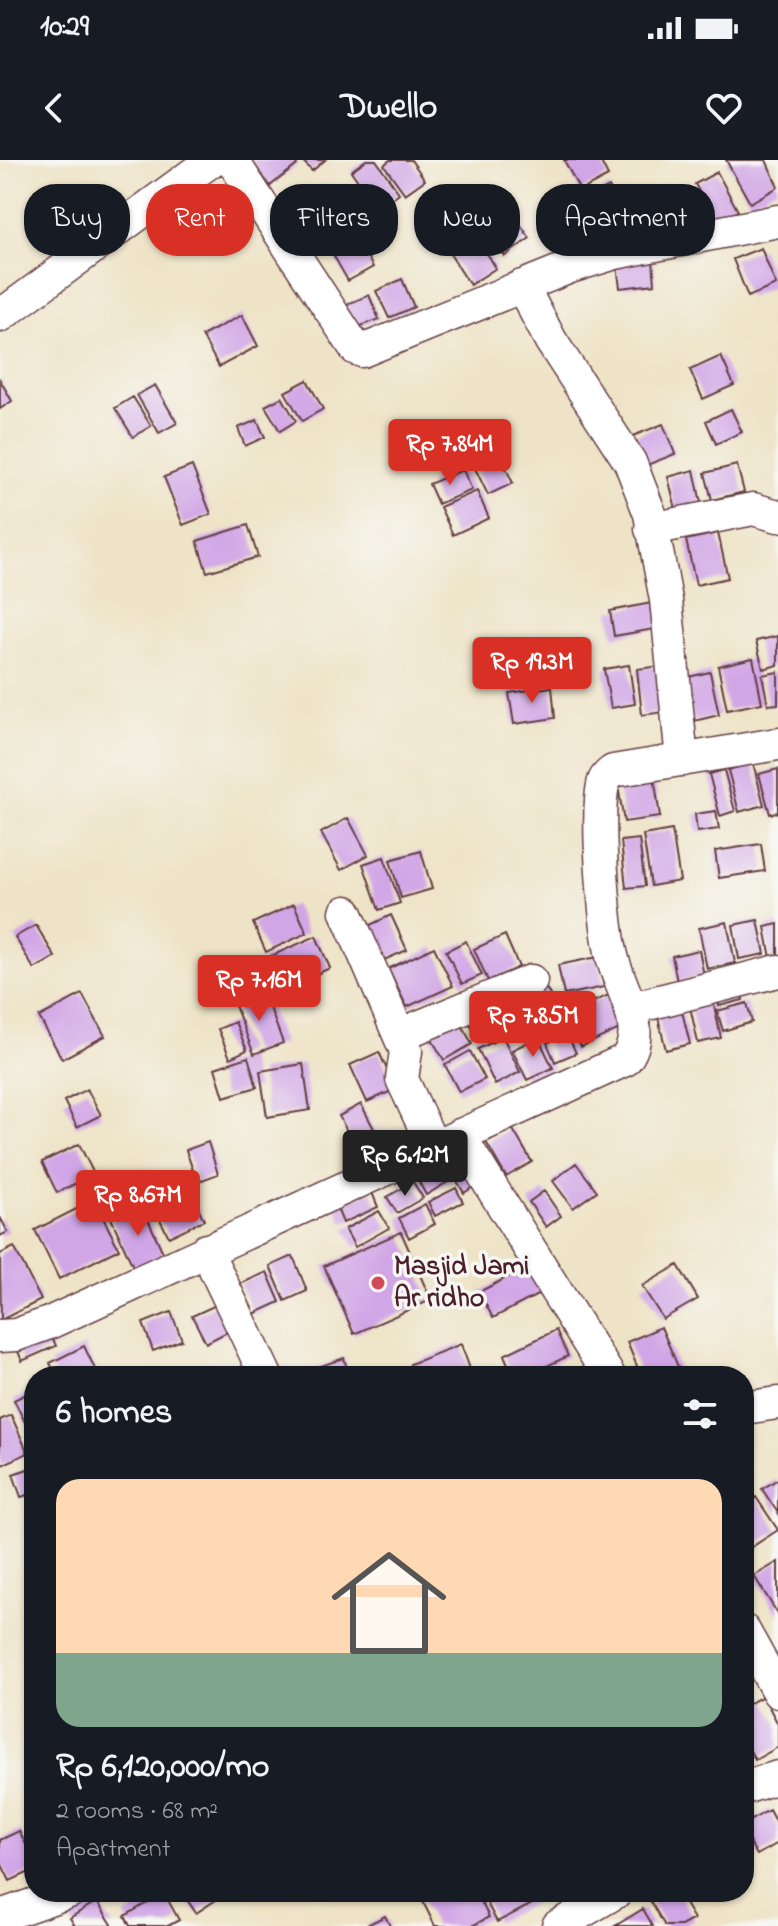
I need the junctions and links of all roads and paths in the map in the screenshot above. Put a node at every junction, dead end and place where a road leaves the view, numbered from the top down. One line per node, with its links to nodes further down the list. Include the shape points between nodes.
1 (212, 160): 5 (street)
2 (232, 160): 4 (street, via 356,349 373,348)
3 (778, 221): 4 (street, via 615,253)
4 (522, 286): 7 (street, via 551,341 630,462)
5 (0, 316)
6 (778, 516): 7 (street, via 753,509)
7 (651, 529): 9 (street, via 666,600)
8 (778, 744): 9 (street)
9 (682, 760): 13 (street, via 613,771 602,787 608,933)
10 (346, 912): 14 (street)
11 (778, 971): 13 (street)
12 (531, 981): 14 (street)
13 (632, 1008): 15 (street, via 632,1051 625,1060)
14 (399, 1035): 15 (street, via 406,1051 402,1079)
15 (447, 1142): 16 (street); 19 (street)
16 (206, 1250): 17 (street, via 49,1323); 18 (street)
17 (0, 1336)
18 (261, 1366)
19 (602, 1366)
20 (778, 1403): 21 (street)
21 (754, 1407)
22 (754, 1649): 23 (street)
23 (778, 1692)
24 (778, 1777): 25 (street)
25 (754, 1785)
26 (40, 1902): 28 (street)
27 (599, 1902): 29 (street)
28 (0, 1916)
29 (558, 1926)

